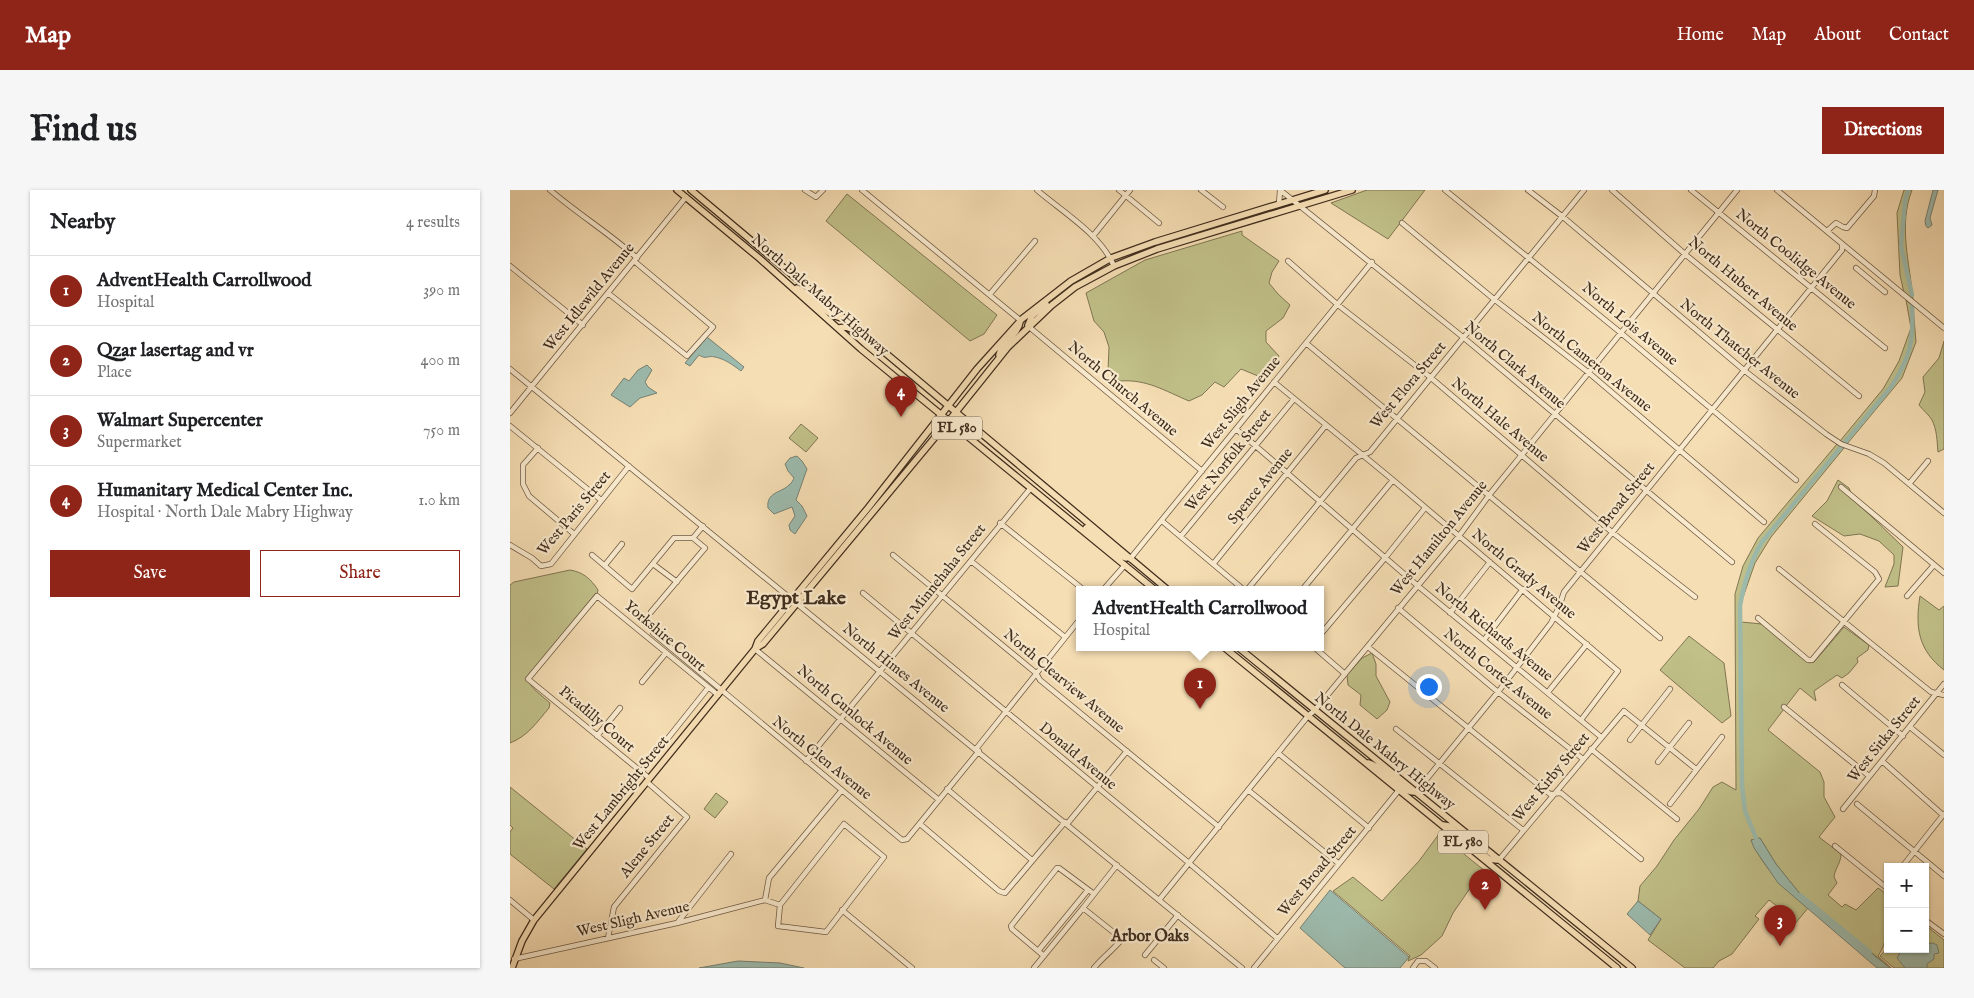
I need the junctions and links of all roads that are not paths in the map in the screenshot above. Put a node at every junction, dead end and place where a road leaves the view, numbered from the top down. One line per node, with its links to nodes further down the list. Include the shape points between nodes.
1 (550, 190): 43 (street, via 578,214 598,225)
2 (678, 190): 22 (main road, North Dale Mabry Highway / FL 580)
3 (691, 190): 22 (main road); 25 (main road, North Dale Mabry Highway / FL 580)
4 (805, 190): 5 (street, via 816,198)
5 (823, 190)
6 (862, 190): 57 (street)
7 (1038, 190): 35 (street)
8 (1119, 190): 23 (street)
9 (1130, 190): 23 (street)
10 (1201, 190): 28 (street)
11 (1280, 190): 24 (street, North Clark Avenue); 26 (street)
12 (1325, 190): 24 (main road)
13 (1352, 190): 27 (main road)
14 (1446, 190): 40 (street, North Lois Avenue)
15 (1528, 190): 30 (street, North Thatcher Avenue)
16 (1584, 190): 30 (street, West Flora Street)
17 (1612, 190): 39 (street, North Hubert Avenue)
18 (1691, 190): 29 (street, North Coolidge Avenue)
19 (1737, 190): 29 (street, West Hamilton Avenue)
20 (1777, 190): 33 (street)
21 (1874, 190): 33 (street, via 1874,196 1847,228 1836,224)
22 (686, 193): 25 (main road); 34 (main road, North Dale Mabry Highway / FL 580); 43 (street, West Idlewild Avenue)
23 (1126, 196): 31 (street); 35 (street)
24 (1292, 200): 26 (main road); 27 (street, North Clark Avenue)
25 (707, 204): 36 (main road, North Dale Mabry Highway / FL 580)
26 (1278, 204): 42 (main road)
27 (1300, 206): 45 (street, North Clark Avenue); 48 (main road, via 1157,249)
28 (1222, 207)
29 (1719, 214): 39 (street, West Hamilton Avenue); 53 (street, North Coolidge Avenue)
30 (1562, 217): 40 (street, West Flora Street); 58 (street, North Thatcher Avenue)
31 (1159, 223)
32 (1402, 223): 59 (street, North Cameron Avenue)
33 (1827, 232): 38 (street)
34 (730, 234): 36 (main road); 41 (main road, North Dale Mabry Highway / FL 580)
35 (1093, 236): 42 (street)
36 (748, 238): 46 (main road, North Dale Mabry Highway / FL 580)
37 (1035, 241): 57 (street)
38 (1842, 244): 50 (street); 53 (street, West Broad Street, via 1842,250)
39 (1686, 254): 58 (street, West Hamilton Avenue); 67 (street, North Hubert Avenue)
40 (1530, 257): 59 (street, West Flora Street); 68 (street, North Lois Avenue)
41 (759, 258): 46 (main road); 52 (main road, North Dale Mabry Highway / FL 580)
42 (1111, 258): 48 (street); 56 (main road)
43 (635, 259): 55 (street, West Idlewild Avenue); 55 (street, via 713,327 687,356)
44 (1288, 261): 60 (street, North Hale Avenue)
45 (1372, 262): 60 (street, West Sligh Avenue); 70 (street, North Clark Avenue)
46 (777, 263): 61 (main road, North Dale Mabry Highway / FL 580)
47 (510, 266): 63 (street)
48 (1114, 266): 64 (main road, via 1075,287)
49 (1856, 268): 51 (street)
50 (1876, 273): 51 (street); 66 (street)
51 (1870, 280): 54 (street)
52 (790, 286): 61 (main road, via 804,292 834,317); 65 (main road, North Dale Mabry Highway / FL 580)
53 (1812, 287): 67 (street, West Broad Street); 72 (street, North Coolidge Avenue)
54 (1885, 292)
55 (608, 293): 63 (street, West Idlewild Avenue)
56 (1056, 293): 62 (main road); 64 (main road, via 1032,316)
57 (990, 294): 62 (street)
58 (1653, 294): 68 (street, West Hamilton Avenue); 75 (street, North Thatcher Avenue)
59 (1495, 300): 70 (street, West Flora Street); 76 (street, North Cameron Avenue)
60 (1338, 305): 71 (street, West Sligh Avenue); 77 (street, North Hale Avenue)
61 (844, 318): 69 (main road, North Dale Mabry Highway / FL 580)
62 (1020, 320): 73 (main road, via 1019,327 1002,346); 82 (main road, West Lambright Street)
63 (583, 324): 79 (street, West Idlewild Avenue)
64 (1028, 326): 73 (main road); 100 (street, North Church Avenue)
65 (839, 328): 69 (main road, via 846,327); 87 (main road, North Dale Mabry Highway / FL 580)
66 (1944, 328)
67 (1778, 330): 75 (street, West Broad Street); 80 (street, North Hubert Avenue)
68 (1621, 333): 76 (street, West Hamilton Avenue); 83 (street, North Lois Avenue)
69 (864, 334): 82 (main road, North Dale Mabry Highway / FL 580)
70 (1464, 338): 77 (street, West Flora Street); 86 (street, North Clark Avenue)
71 (1306, 343): 78 (street, West Sligh Avenue); 88 (street)
72 (1885, 348)
73 (999, 357): 84 (main road, West Lambright Street)
74 (510, 369): 79 (street, North Himes Avenue)
75 (1745, 371): 83 (street, West Broad Street); 104 (street, North Thatcher Avenue, via 1841,444 1869,454)
76 (1588, 373): 86 (street, West Hamilton Avenue); 95 (street, North Cameron Avenue)
77 (1430, 378): 88 (street, West Flora Street); 96 (street, North Hale Avenue)
78 (1274, 382): 81 (street, North Grady Avenue); 92 (street, West Sligh Avenue)
79 (531, 387): 85 (street, West Idlewild Avenue); 99 (street, North Himes Avenue)
80 (1859, 396)
81 (1294, 398): 90 (street, North Grady Avenue); 93 (street, West Norfolk Street)
82 (949, 406): 84 (main road, North Dale Mabry Highway / FL 580); 87 (main road, West Lambright Street)
83 (1712, 411): 95 (street, West Broad Street); 103 (street, North Lois Avenue)
84 (956, 412): 89 (main road, West Lambright Street); 130 (main road, North Dale Mabry Highway / FL 580)
85 (510, 413)
86 (1555, 414): 96 (street, West Hamilton Avenue); 107 (street, North Clark Avenue)
87 (942, 415): 89 (main road, North Dale Mabry Highway / FL 580); 157 (main road, West Lambright Street)
88 (1397, 417): 97 (street, West Flora Street, via 1370,452); 108 (street)
89 (948, 421): 106 (main road, North Dale Mabry Highway / FL 580); 157 (main road, West Lambright Street)
90 (1326, 425): 97 (street, North Grady Avenue); 101 (street, Spence Avenue)
91 (510, 426): 94 (street)
92 (1236, 429): 93 (street, North Richards Avenue); 100 (street, West Sligh Avenue)
93 (1256, 446): 101 (street, North Richards Avenue); 122 (street, West Norfolk Street)
94 (538, 448): 109 (street); 121 (street, via 523,465 523,484 528,496)
95 (1679, 450): 107 (street, West Broad Street); 115 (street, North Cameron Avenue)
96 (1522, 454): 108 (street, West Hamilton Avenue); 120 (street, North Hale Avenue)
97 (1362, 455): 102 (street, North Grady Avenue); 110 (street, West Flora Street)
98 (1928, 461): 104 (street)
99 (629, 466): 109 (street, West Paris Street); 118 (street, North Himes Avenue)
100 (1202, 471): 114 (street, West Sligh Avenue)
101 (1286, 474): 110 (street, North Richards Avenue); 134 (street, Spence Avenue)
102 (1393, 480): 111 (street, North Grady Avenue); 119 (street)
103 (1796, 480)
104 (1909, 484): 112 (street, North Thatcher Avenue)
105 (1841, 487): 138 (street)
106 (1030, 488): 113 (main road, North Dale Mabry Highway / FL 580); 116 (street, West Minnehaha Street)
107 (1646, 490): 120 (street, West Broad Street); 133 (street, North Clark Avenue)
108 (1490, 494): 123 (street, West Hamilton Avenue); 140 (street)
109 (601, 500): 121 (street, West Paris Street)
110 (1320, 502): 119 (street, North Richards Avenue); 149 (street, West Flora Street)
111 (1425, 508): 123 (street, North Grady Avenue); 129 (street)
112 (1944, 513)
113 (1065, 516): 130 (main road); 137 (main road, North Dale Mabry Highway / FL 580)
114 (1162, 521): 122 (street); 130 (street, West Sligh Avenue)
115 (1764, 522)
116 (1000, 523): 131 (street, West Minnehaha Street); 143 (street)
117 (1815, 524): 163 (street, via 1875,572 1878,579)
118 (702, 526): 124 (street); 157 (street, North Himes Avenue)
119 (1352, 529): 129 (street, North Richards Avenue); 150 (street)
120 (1613, 533): 140 (street, West Broad Street); 156 (street, North Hale Avenue)
121 (574, 534): 126 (street, West Paris Street, via 551,564 545,566)
122 (1181, 536): 134 (street)
123 (1459, 536): 132 (street, North Grady Avenue); 151 (street, West Hamilton Avenue)
124 (693, 538): 135 (street, via 674,538); 142 (street, via 705,548)
125 (622, 544): 136 (street)
126 (510, 545)
127 (592, 555): 136 (street)
128 (893, 555): 154 (street, North Clearview Avenue)
129 (1386, 558): 151 (street, North Richards Avenue); 165 (street)
130 (1130, 559): 147 (main road, North Dale Mabry Highway / FL 580)
131 (970, 560): 154 (street, West Minnehaha Street); 168 (street)
132 (1490, 562): 152 (street, North Grady Avenue); 160 (street)
133 (1732, 562)
134 (1214, 563): 148 (street)
135 (653, 564): 136 (street, via 632,588); 142 (street)
136 (605, 565)
137 (1124, 565): 144 (street); 145 (main road, North Dale Mabry Highway / FL 580); 146 (main road, via 1136,568)
138 (1934, 565): 141 (street); 155 (street)
139 (1779, 569): 163 (street)
140 (1580, 572): 161 (street, West Broad Street, via 1564,592); 169 (street)
141 (1944, 573)
142 (677, 582): 159 (street)
143 (1079, 586)
144 (1106, 586)
145 (1150, 586)
146 (1158, 586)
147 (1163, 586)
148 (1241, 586)
149 (1249, 586)
150 (1305, 586)
151 (1418, 586): 158 (street, West Hamilton Avenue); 160 (street, North Richards Avenue)
152 (1523, 590): 161 (street, North Grady Avenue); 170 (street)
153 (863, 593): 167 (street, Donald Avenue)
154 (942, 595): 167 (street, West Minnehaha Street); 181 (street, North Clearview Avenue)
155 (1907, 596)
156 (1695, 597)
157 (794, 601): 173 (main road, West Lambright Street, via 758,641); 180 (street, North Himes Avenue)
158 (1398, 608): 172 (street, West Hamilton Avenue); 190 (street, North Cortez Avenue)
159 (651, 612)
160 (1450, 612): 170 (street, North Richards Avenue)
161 (1555, 617): 171 (street, North Grady Avenue); 179 (street, West Broad Street)
162 (1758, 618): 163 (street, via 1808,660 1812,660)
163 (1844, 622): 193 (street)
164 (1076, 624): 168 (street)
165 (1324, 631)
166 (653, 632): 192 (street, via 721,688)
167 (911, 633): 180 (street, West Minnehaha Street); 198 (street, Donald Avenue)
168 (1065, 637): 181 (street)
169 (1660, 638)
170 (1484, 640): 179 (street, North Richards Avenue)
171 (1587, 644): 191 (street); 201 (street, North Grady Avenue, via 1618,671)
172 (1368, 647): 182 (street, West Hamilton Avenue); 205 (street)
173 (755, 649): 192 (main road, West Lambright Street); 200 (street, North Gunlock Avenue)
174 (1229, 651): 178 (main road, North Dale Mabry Highway / FL 580)
175 (1243, 651): 183 (main road, North Dale Mabry Highway / FL 580)
176 (1318, 651): 182 (street)
177 (666, 653): 184 (street, Yorkshire Court, via 597,596); 185 (street); 188 (street, Yorkshire Court)
178 (1242, 662): 183 (main road, via 1251,663 1266,675); 199 (main road, North Dale Mabry Highway / FL 580)
179 (1516, 668): 190 (street, West Broad Street); 191 (street, North Richards Avenue)
180 (880, 672): 200 (street, West Minnehaha Street); 214 (street, North Himes Avenue)
181 (1036, 673): 198 (street); 215 (street, North Clearview Avenue, via 1040,680)
182 (1345, 674): 197 (street, West Hamilton Avenue)
183 (1272, 675): 197 (main road, North Dale Mabry Highway / FL 580)
184 (528, 679): 207 (street, Picadilly Court)
185 (642, 682)
186 (1944, 684): 193 (street, West Sitka Street)
187 (1842, 685): 208 (street)
188 (708, 688): 192 (street, Yorkshire Court); 225 (street)
189 (1670, 688): 203 (street)
190 (1498, 692): 205 (street, West Broad Street); 218 (street, North Cortez Avenue)
191 (1548, 692): 201 (street, North Richards Avenue)
192 (720, 693): 219 (street, North Glen Avenue); 227 (main road, West Lambright Street)
193 (1936, 694): 194 (street); 204 (street, West Sitka Street)
194 (1944, 695)
195 (1784, 707): 226 (street)
196 (620, 708): 207 (street)
197 (1315, 710): 199 (street, West Hamilton Avenue); 233 (main road, North Dale Mabry Highway / FL 580)
198 (1006, 712): 214 (street); 228 (street, Donald Avenue)
199 (1308, 716): 216 (street, West Hamilton Avenue); 220 (main road, North Dale Mabry Highway / FL 580)
200 (840, 719): 219 (street, West Minnehaha Street); 235 (street, North Gunlock Avenue)
201 (1581, 720): 209 (street, North Richards Avenue)
202 (1689, 722): 212 (street)
203 (1642, 725): 209 (street, West Kirby Street, via 1624,711); 211 (street); 212 (street)
204 (1910, 727): 208 (street, West Sitka Street); 217 (street)
205 (1468, 728): 223 (street, West Broad Street); 234 (street, via 1550,794)
206 (1396, 729): 223 (street)
207 (597, 736): 225 (street, Picadilly Court)
208 (1903, 736): 221 (street, West Sitka Street)
209 (1601, 737): 213 (street, West Kirby Street)
210 (1722, 737): 224 (street)
211 (1630, 740)
212 (1669, 747): 222 (street); 224 (street)
213 (1591, 749): 218 (street, West Kirby Street); 240 (street)
214 (977, 750): 230 (street); 241 (street, North Himes Avenue)
215 (1127, 751): 228 (street); 244 (street, North Clearview Avenue)
216 (1278, 754): 231 (street, West Hamilton Avenue); 245 (street)
217 (1944, 754)
218 (1583, 759): 234 (street, West Kirby Street)
219 (806, 761): 229 (street, North Glen Avenue)
220 (1364, 761): 232 (main road, North Dale Mabry Highway / FL 580); 233 (main road, via 1375,764 1405,790)
221 (1882, 761): 226 (street, West Sitka Street); 239 (street)
222 (1658, 762)
223 (1439, 763): 233 (street, West Broad Street); 246 (street)
224 (1696, 769): 236 (street)
225 (641, 772): 227 (street, Picadilly Court)
226 (1869, 776): 238 (street, West Sitka Street)
227 (648, 780): 270 (main road, West Lambright Street); 274 (street, Alene Street, via 687,817 614,906)
228 (1097, 788): 241 (street); 253 (street, Donald Avenue)
229 (842, 790): 242 (street, North Glen Avenue, via 902,840 907,839); 264 (street, via 769,878)
230 (947, 790): 235 (street); 251 (street)
231 (1248, 790): 244 (street, West Hamilton Avenue); 254 (street)
232 (1399, 790): 243 (main road, North Dale Mabry Highway / FL 580); 245 (street, West Broad Street)
233 (1416, 792): 252 (main road, North Dale Mabry Highway / FL 580)
234 (1555, 794): 246 (street, West Kirby Street); 250 (street, via 1561,793)
235 (938, 800): 242 (street)
236 (1670, 804)
237 (1857, 804): 248 (street)
238 (1843, 809)
239 (1943, 815): 248 (street)
240 (1677, 820)
241 (1066, 823): 251 (street); 256 (street, North Himes Avenue)
242 (920, 824): 251 (street, via 1005,893)
243 (1441, 824): 252 (main road, via 1449,826 1489,858); 257 (main road, North Dale Mabry Highway / FL 580)
244 (1219, 826): 253 (street, West Hamilton Avenue)
245 (1369, 828): 254 (street, West Broad Street)
246 (1523, 830): 252 (street, West Kirby Street)
247 (1835, 846): 259 (street)
248 (1914, 851): 255 (street); 258 (street)
249 (731, 854): 271 (street)
250 (1641, 859)
251 (1032, 860)
252 (1499, 860): 260 (main road, North Dale Mabry Highway / FL 580)
253 (1189, 863): 265 (street, West Hamilton Avenue); 275 (street, Donald Avenue)
254 (1338, 863): 275 (street, West Broad Street)
255 (1905, 863)
256 (1117, 865): 262 (street); 265 (street, North Himes Avenue)
257 (1502, 874): 260 (main road); 290 (main road, North Dale Mabry Highway / FL 580)
258 (1944, 876)
259 (1884, 885)
260 (1535, 889): 291 (main road, North Dale Mabry Highway / FL 580)
261 (1088, 890): 262 (street); 276 (street); 276 (street, via 1057,868 1011,926)
262 (1094, 894): 267 (street)
263 (510, 900): 270 (street)
264 (765, 900): 266 (street, West Sligh Avenue); 271 (street, West Sligh Avenue)
265 (1159, 900): 269 (street, North Himes Avenue)
266 (780, 904): 268 (street, via 778,926 826,932); 268 (street, via 844,824 884,857)
267 (1083, 908): 278 (street); 284 (street, via 1122,939)
268 (842, 910): 282 (street)
269 (1178, 915): 277 (street); 286 (street, North Himes Avenue)
270 (534, 920): 279 (main road, West Lambright Street)
271 (677, 923): 274 (street, West Sligh Avenue)
272 (1929, 923): 273 (street)
273 (1944, 934)
274 (608, 938): 279 (street, West Sligh Avenue)
275 (1277, 938): 287 (street, West Broad Street)
276 (1038, 951): 278 (street)
277 (1145, 955)
278 (1044, 956): 283 (street)
279 (514, 959): 281 (main road)
280 (1154, 960): 285 (street)
281 (512, 968)
282 (912, 968)
283 (1034, 968)
284 (1094, 968)
285 (1164, 968)
286 (1242, 968)
287 (1254, 968)
288 (1413, 968): 289 (street, via 1418,962 1426,961)
289 (1435, 968)
290 (1617, 968)
291 (1632, 968)

